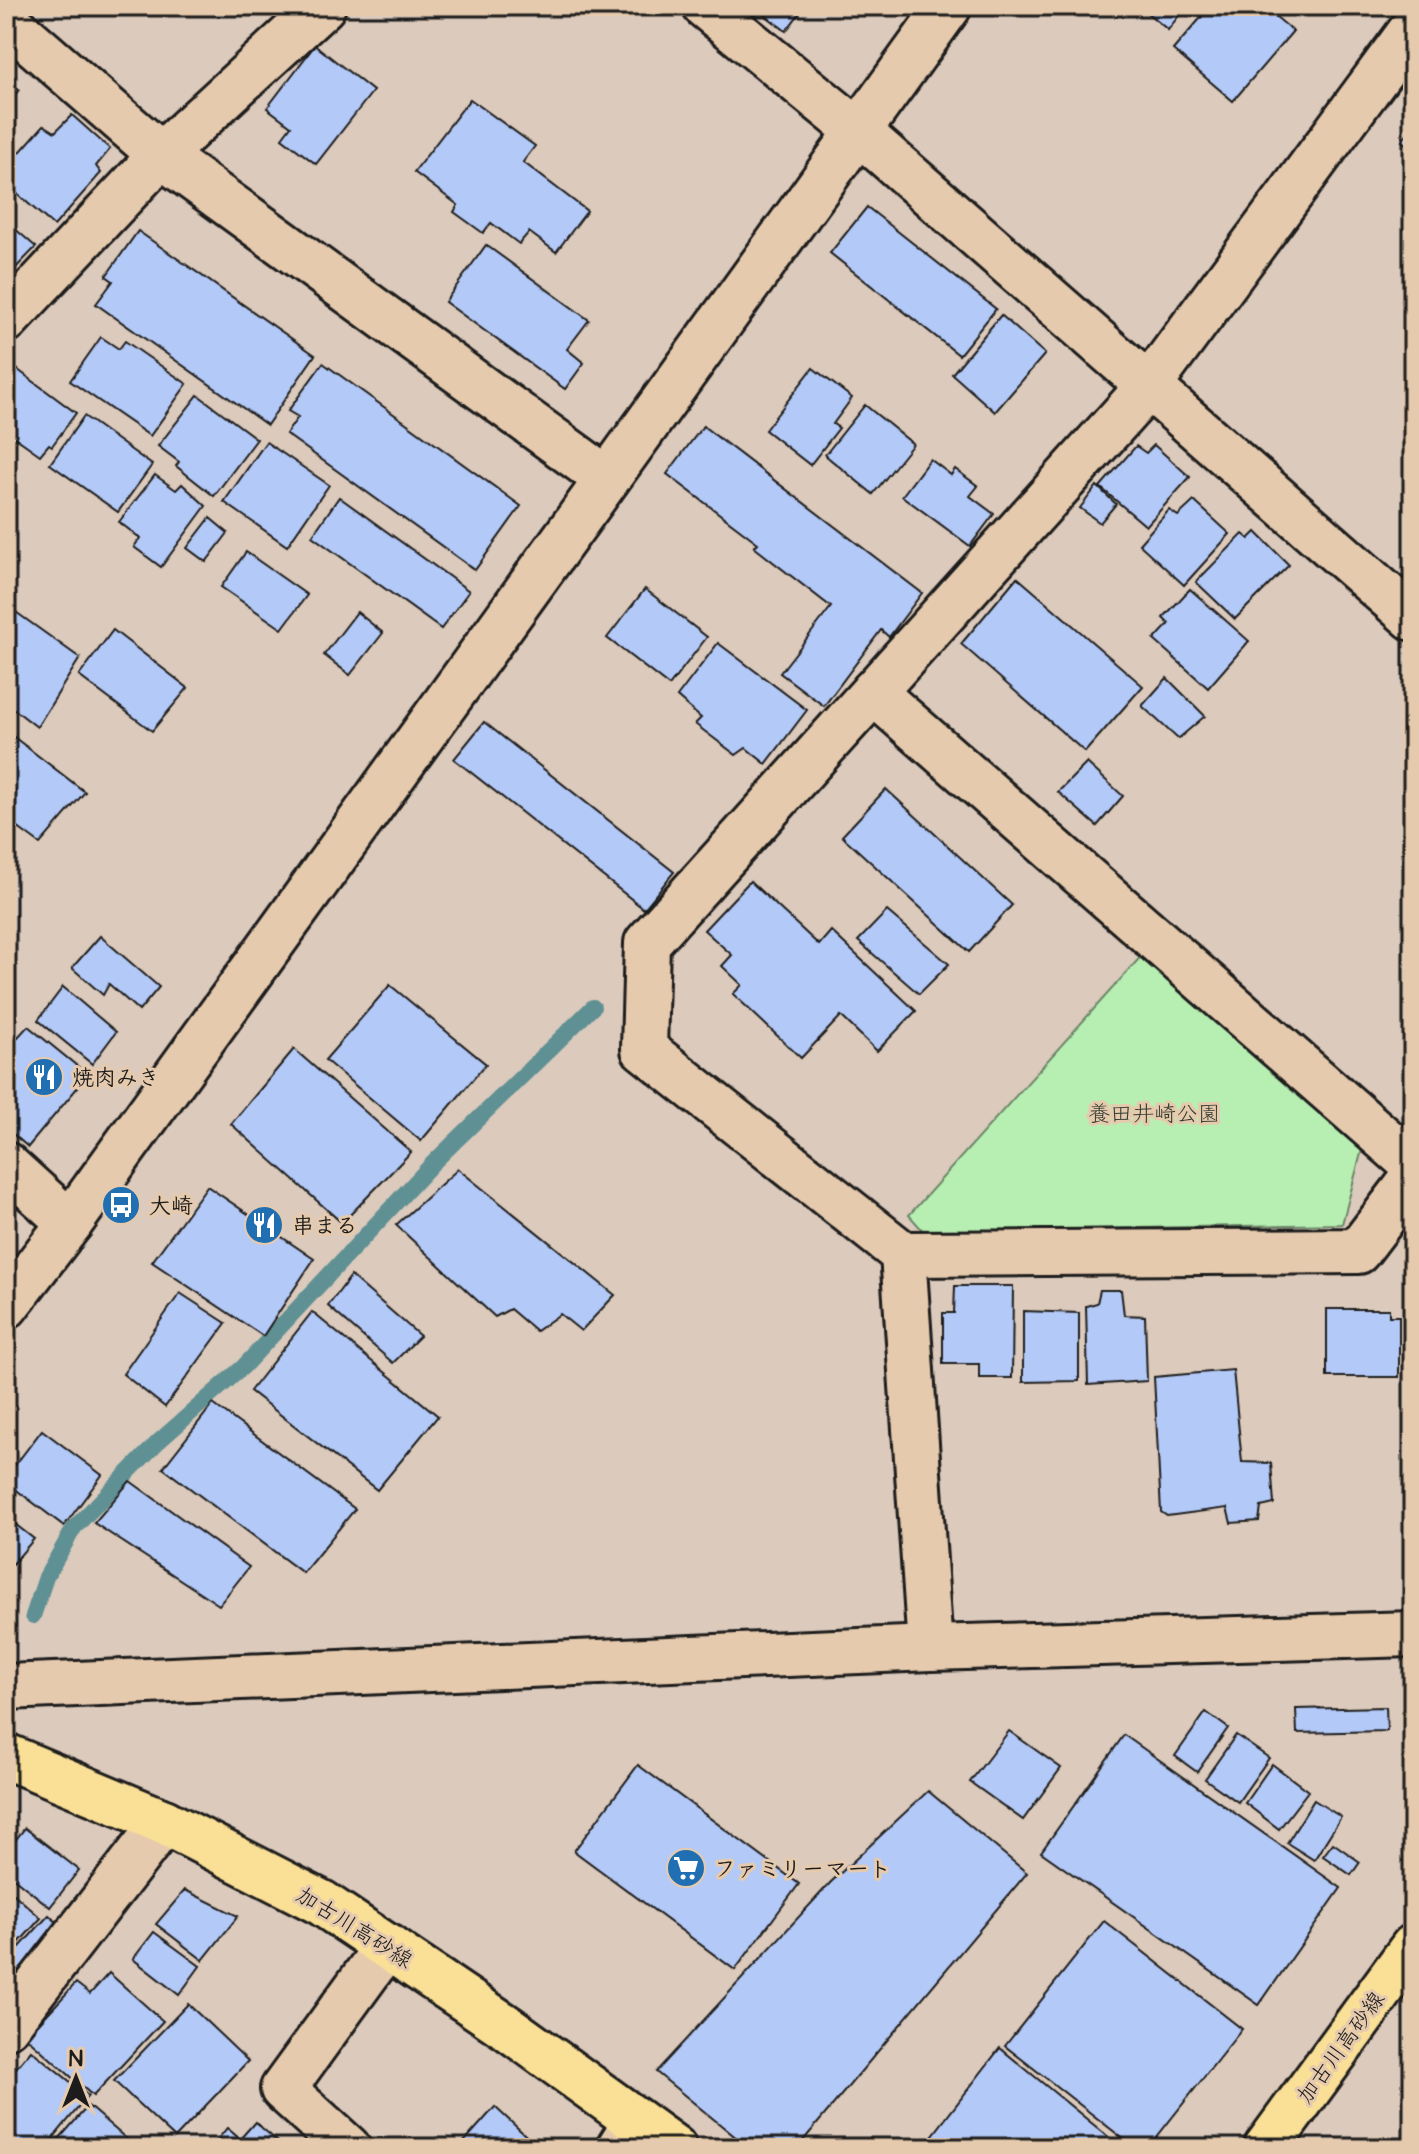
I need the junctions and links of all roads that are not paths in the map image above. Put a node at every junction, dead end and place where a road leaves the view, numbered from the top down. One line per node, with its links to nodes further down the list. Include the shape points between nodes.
1 (323, 6): 7 (street)
2 (705, 6): 6 (street)
3 (949, 6): 6 (street)
4 (6, 20): 7 (street)
5 (1413, 28): 9 (street)
6 (858, 131): 9 (street); 10 (street)
7 (161, 155): 8 (street); 10 (street)
8 (6, 320)
9 (1149, 386): 11 (street); 12 (street)
10 (607, 479): 16 (street)
11 (1412, 616)
12 (873, 692): 13 (street); 17 (street, via 647,943 644,1049)
13 (1413, 1164)
14 (6, 1165): 16 (street)
15 (1413, 1179): 17 (street, via 1358,1251)
16 (70, 1223): 18 (street)
17 (903, 1254): 20 (street)
18 (6, 1306)
19 (1413, 1634): 20 (street)
20 (930, 1648): 21 (street)
21 (6, 1687)
22 (6, 1756): 23 (main road, 加古川高砂線)
23 (164, 1822): 24 (main road, 加古川高砂線, via 322,1903); 26 (street)
24 (387, 1946): 27 (main road, 加古川高砂線, via 508,2028); 28 (street, via 283,2089)
25 (1413, 1947): 30 (main road, 加古川高砂線)
26 (6, 2026)
27 (628, 2134): 29 (main road, 加古川高砂線)
28 (348, 2148)
29 (674, 2148)
30 (1266, 2148)

